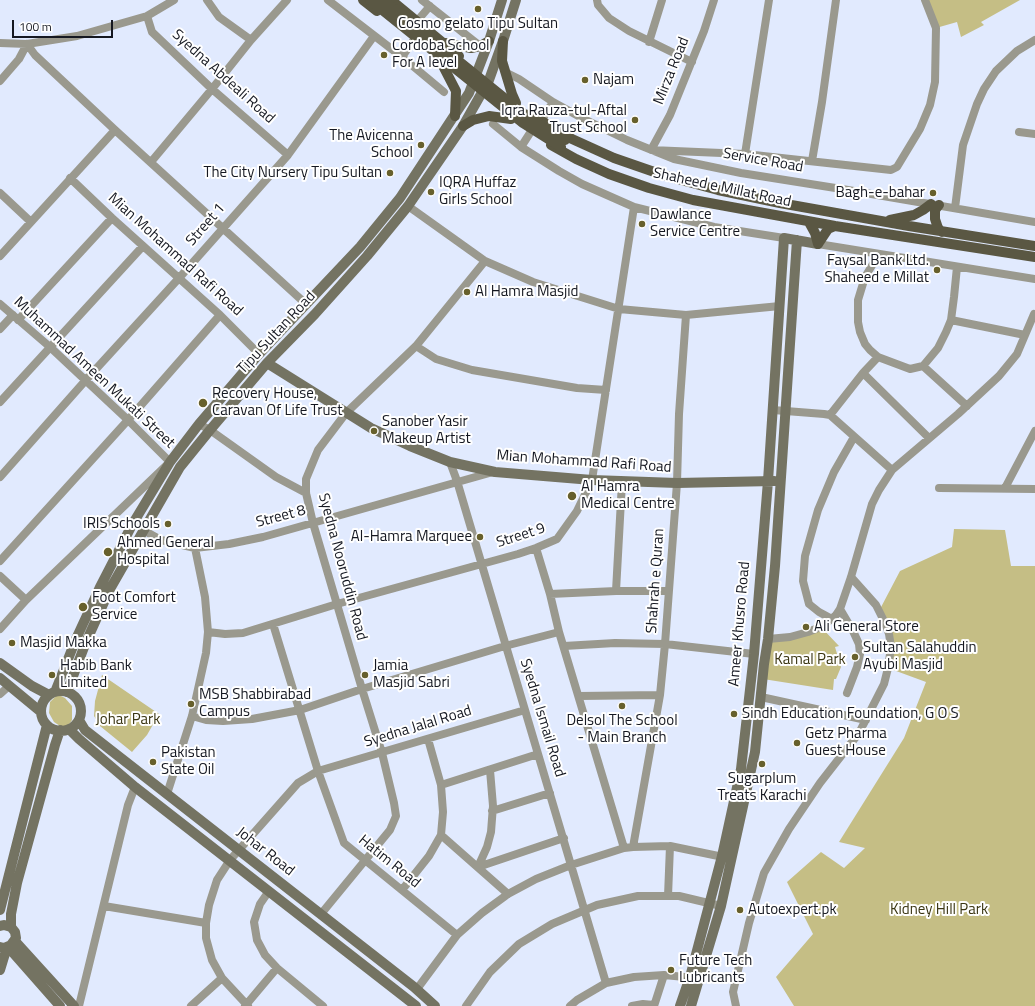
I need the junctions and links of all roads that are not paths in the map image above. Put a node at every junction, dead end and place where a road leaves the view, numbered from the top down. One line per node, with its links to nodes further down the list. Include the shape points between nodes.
1 (174, 0): 19 (street)
2 (207, 0): 22 (street, via 219,17)
3 (286, 0): 22 (street)
4 (328, 0): 21 (street)
5 (363, 0): 24 (main road, Shaheed e Millat Road)
6 (370, 0): 57 (main road, bridge, via 523,123)
7 (383, 0): 57 (main road, bridge)
8 (391, 0): 20 (main road, Shaheed e Millat Road)
9 (422, 0): 18 (street)
10 (502, 0): 28 (main road, Tipu Sultan Road)
11 (516, 0): 25 (main road, Tipu Sultan Road)
12 (597, 0): 26 (street, via 609,18)
13 (662, 0): 26 (street)
14 (714, 0): 33 (street, Mirza Road)
15 (769, 0): 61 (street)
16 (836, 0): 63 (street)
17 (925, 0): 63 (street, via 936,28 935,82 930,105 920,129 897,167 891,170)
18 (430, 6): 20 (street); 28 (street)
19 (147, 16): 29 (street, via 78,36); 42 (street, Syedna Abdeali Road, via 152,32)
20 (417, 21): 30 (main road, Shaheed e Millat Road)
21 (374, 36): 31 (street); 60 (street, Street 1)
22 (251, 40): 42 (street)
23 (1035, 40): 70 (street, via 1017,50 996,71 984,88 963,145)
24 (413, 41): 31 (street); 34 (main road, Shaheed e Millat Road)
25 (503, 41): 36 (main road, via 502,61); 38 (main road, Tipu Sultan Road)
26 (649, 42): 33 (street)
27 (0, 43): 29 (street)
28 (485, 43): 30 (main road, via 471,48); 35 (main road, Tipu Sultan Road)
29 (27, 44): 39 (street, via 19,59); 53 (street, via 35,55)
30 (445, 44): 32 (main road, Shaheed e Millat Road)
31 (402, 57): 43 (street)
32 (464, 60): 35 (main road, Shaheed e Millat Road); 37 (main road, via 461,73)
33 (692, 62): 59 (street, Mirza Road)
34 (442, 64): 37 (main road, Shaheed e Millat Road); 48 (main road, via 456,91)
35 (478, 72): 38 (main road, Shaheed e Millat Road); 40 (main road, Tipu Sultan Road)
36 (505, 72): 46 (street, Service Road); 47 (main road)
37 (455, 75): 40 (main road, Shaheed e Millat Road)
38 (488, 80): 41 (main road, Shaheed e Millat Road); 44 (main road, Tipu Sultan Road)
39 (0, 81)
40 (471, 87): 44 (main road, Shaheed e Millat Road); 48 (main road, Tipu Sultan Road)
41 (497, 87): 45 (main road, via 488,89); 47 (main road, Shaheed e Millat Road)
42 (212, 88): 60 (street, Syedna Abdeali Road); 62 (street)
43 (444, 92)
44 (481, 95): 45 (main road, Shaheed e Millat Road); 52 (main road, Tipu Sultan Road)
45 (490, 101): 49 (main road, Shaheed e Millat Road)
46 (553, 102): 50 (street); 59 (street, Service Road)
47 (516, 104): 50 (main road, Shaheed e Millat Road)
48 (455, 116): 93 (main road, Tipu Sultan Road, via 400,198 360,247)
49 (511, 119): 52 (main road, via 489,116 473,120); 55 (main road, Shaheed e Millat Road)
50 (541, 121): 66 (main road, Shaheed e Millat Road, via 572,140 614,158 663,175)
51 (493, 124): 58 (street)
52 (463, 126): 68 (main road, Tipu Sultan Road)
53 (114, 130): 62 (street); 64 (street)
54 (1019, 132): 56 (street)
55 (530, 134): 58 (street); 71 (main road, Shaheed e Millat Road, via 609,174 693,200)
56 (1035, 134)
57 (563, 144): 66 (main road, via 644,174 721,195); 71 (main road, via 590,162 622,174 752,208)
58 (521, 147): 69 (street, via 582,184)
59 (652, 150): 61 (street); 67 (street, Service Road, via 674,159 741,173)
60 (288, 154): 78 (street, Street 1)
61 (745, 154): 63 (street)
62 (151, 162): 78 (street)
63 (812, 162)
64 (70, 178): 72 (street, Mian Mohammad Rafi Road); 74 (street)
65 (0, 193): 74 (street)
66 (733, 194): 73 (main road, Shaheed e Millat Road)
67 (935, 204): 70 (street, Service Road); 73 (main road, via 897,220); 79 (main road, via 935,220)
68 (408, 206): 88 (street); 96 (main road, Tipu Sultan Road)
69 (634, 207): 80 (street, via 714,228); 95 (street, Street 9)
70 (955, 208): 76 (street, Service Road)
71 (759, 213): 75 (main road, Shaheed e Millat Road)
72 (112, 218): 83 (street, Mian Mohammad Rafi Road); 100 (street)
73 (882, 221): 79 (main road, Shaheed e Millat Road)
74 (31, 222): 86 (street)
75 (809, 222): 77 (main road, Shaheed e Millat Road); 82 (main road)
76 (1035, 222)
77 (835, 226): 82 (main road, via 828,229); 87 (main road, Shaheed e Millat Road)
78 (223, 228): 90 (street, Street 1); 93 (street)
79 (942, 232): 84 (main road, Shaheed e Millat Road)
80 (784, 238): 81 (main road); 94 (main road, Ameer Khusro Road)
81 (797, 240): 82 (main road); 116 (main road, Ameer Khusro Road)
82 (818, 244): 85 (street)
83 (143, 246): 90 (street, Mian Mohammad Rafi Road); 105 (street)
84 (1035, 246)
85 (879, 254): 89 (street); 107 (street, via 865,277 858,300 860,332 865,344)
86 (0, 256)
87 (1035, 257)
88 (485, 261): 95 (street, via 533,282); 104 (street, Syedna Nooruddin Road)
89 (957, 267): 91 (street); 101 (street)
90 (180, 277): 98 (street, Mian Mohammad Rafi Road); 111 (street, Street 1)
91 (1035, 280)
92 (0, 304): 100 (street, Muhammad Ameen Mukati Street)
93 (306, 304): 96 (main road); 106 (main road, Tipu Sultan Road)
94 (780, 306): 99 (street); 115 (main road, Ameer Khusro Road)
95 (619, 309): 99 (street); 112 (street, Street 9)
96 (315, 314): 108 (main road, Tipu Sultan Road)
97 (1034, 314): 103 (street)
98 (220, 315): 106 (street, Mian Mohammad Rafi Road); 119 (street)
99 (686, 315): 136 (street, Shahrah e Quran)
100 (15, 317): 102 (street); 105 (street, Muhammad Ameen Mukati Street)
101 (951, 320): 103 (street); 109 (street, via 938,348)
102 (0, 329)
103 (1025, 335): 114 (street, via 1017,354 999,376)
104 (416, 346): 112 (street, via 436,359 472,370 570,387); 117 (street, Syedna Nooruddin Road)
105 (50, 347): 111 (street, Muhammad Ameen Mukati Street); 113 (street)
106 (259, 354): 120 (main road, Tipu Sultan Road)
107 (878, 357): 109 (street, via 910,369); 110 (street)
108 (267, 363): 117 (main road, Mian Mohammad Rafi Road); 121 (main road, Tipu Sultan Road)
109 (923, 366): 114 (street)
110 (863, 372): 118 (street); 124 (street)
111 (85, 381): 119 (street, Muhammad Ameen Mukati Street); 130 (street, Street 1)
112 (606, 390): 131 (street, Street 9)
113 (0, 402)
114 (967, 406): 124 (street)
115 (773, 410): 116 (street); 132 (main road, Ameer Khusro Road)
116 (785, 410): 118 (street); 133 (main road, Ameer Khusro Road)
117 (346, 413): 126 (main road, Mian Mohammad Rafi Road, via 378,431); 140 (street, Syedna Nooruddin Road, via 318,450 306,479)
118 (830, 416): 123 (street)
119 (128, 420): 125 (street, Muhammad Ameen Mukati Street); 145 (street)
120 (199, 424): 121 (street); 125 (main road, Tipu Sultan Road)
121 (210, 430): 127 (main road, Tipu Sultan Road); 140 (street, via 276,477)
122 (1035, 431): 138 (street)
123 (854, 438): 128 (street); 155 (street, via 834,472 818,510 805,556 802,581 809,604)
124 (929, 438): 128 (street)
125 (170, 462): 127 (main road); 152 (street); 170 (main road, Tipu Sultan Road, via 132,525 100,587)
126 (450, 462): 129 (main road, Mian Mohammad Rafi Road); 134 (street, Syedna Ismail Road)
127 (180, 467): 142 (main road, Tipu Sultan Road)
128 (892, 470): 148 (street, via 872,504)
129 (495, 472): 131 (main road, Mian Mohammad Rafi Road); 134 (street, Street 8)
130 (0, 478)
131 (592, 480): 135 (main road, Mian Mohammad Rafi Road); 144 (street, Street 9, via 577,511 557,539)
132 (768, 481): 133 (main road, Mian Mohammad Rafi Road); 136 (main road, Mian Mohammad Rafi Road); 164 (main road, Ameer Khusro Road)
133 (781, 481): 160 (main road, Ameer Khusro Road)
134 (457, 482): 141 (street, Street 8); 146 (street, Syedna Ismail Road)
135 (622, 482): 136 (main road, Mian Mohammad Rafi Road); 149 (street)
136 (677, 483): 150 (street, Shahrah e Quran)
137 (938, 488): 138 (street)
138 (1005, 488): 139 (street)
139 (1035, 489)
140 (306, 493): 141 (street, Syedna Nooruddin Road)
141 (313, 523): 143 (street, Street 8, via 263,537); 153 (street, Syedna Nooruddin Road)
142 (143, 530): 143 (street, Street 8, via 160,540); 169 (main road, Tipu Sultan Road, via 110,589)
143 (195, 548): 158 (street, via 205,597)
144 (536, 548): 146 (street, Street 9); 151 (street)
145 (0, 561)
146 (481, 564): 153 (street, Street 9); 162 (street, Syedna Ismail Road)
147 (0, 576): 152 (street)
148 (850, 577): 154 (street); 181 (street, via 876,605 889,634 891,646 884,684)
149 (616, 591): 150 (street); 151 (street)
150 (668, 591): 161 (street, Shahrah e Quran)
151 (550, 594): 159 (street)
152 (26, 600): 157 (street)
153 (337, 604): 156 (street, Street 9); 168 (street, Syedna Nooruddin Road)
154 (840, 609): 155 (street); 171 (street, via 853,631 860,654)
155 (832, 619): 160 (street, via 808,632)
156 (273, 624): 158 (street, Street 9, via 243,633); 176 (street, Hatim Road)
157 (0, 629)
158 (208, 632): 179 (street)
159 (559, 632): 162 (street); 163 (street)
160 (768, 639): 175 (main road, Ameer Khusro Road)
161 (665, 644): 163 (street); 164 (street); 173 (street, Shahrah e Quran)
162 (505, 646): 168 (street); 177 (street, Syedna Ismail Road)
163 (564, 646): 174 (street)
164 (754, 654): 200 (main road, Ameer Khusro Road, via 741,769)
165 (0, 663): 170 (main road, via 32,686)
166 (0, 678): 167 (main road)
167 (9, 686): 172 (street); 178 (main road)
168 (362, 689): 176 (street); 185 (street, Syedna Nooruddin Road)
169 (67, 692): 170 (main road); 180 (main road, via 79,703)
170 (52, 693): 178 (main road, via 45,700)
171 (847, 693)
172 (0, 694)
173 (660, 695): 174 (street); 197 (street, Shahrah e Quran)
174 (579, 696): 198 (street)
175 (761, 698): 181 (street); 200 (main road, Ameer Khusro Road, via 755,752)
176 (300, 710): 179 (street, via 252,719 223,721); 188 (street, Hatim Road)
177 (525, 710): 184 (street, Syedna Jalal Road); 186 (street, Syedna Ismail Road)
178 (42, 712): 182 (main road)
179 (192, 716): 192 (street)
180 (79, 720): 183 (main road); 192 (main road, Johar Road, via 86,730)
181 (866, 720): 242 (street, via 789,829 764,873 733,992)
182 (47, 725): 183 (main road); 212 (main road)
183 (65, 730): 190 (main road, Johar Road); 218 (main road, via 54,745 17,883)
184 (428, 739): 185 (street, Syedna Jalal Road); 189 (street)
185 (382, 753): 188 (street, Syedna Jalal Road); 202 (street, Syedna Nooruddin Road, via 396,816 390,830)
186 (538, 754): 187 (street); 191 (street, Syedna Ismail Road)
187 (490, 770): 189 (street); 193 (street)
188 (318, 771): 199 (street, Syedna Jalal Road, via 298,783); 202 (street, Hatim Road, via 344,843)
189 (441, 785): 194 (street)
190 (135, 787): 201 (main road, Johar Road); 210 (street, via 128,805)
191 (550, 793): 193 (street); 195 (street, Syedna Ismail Road)
192 (167, 794): 199 (main road, Johar Road)
193 (492, 811): 204 (street, via 487,847)
194 (441, 835): 204 (street); 205 (street, via 429,856)
195 (564, 838): 203 (street, Syedna Ismail Road); 204 (street)
196 (670, 846): 197 (street); 200 (street); 208 (street)
197 (633, 847): 198 (street)
198 (624, 848): 203 (street)
199 (239, 850): 201 (street, Syedna Jalal Road); 214 (main road, Johar Road)
200 (727, 857): 209 (main road, Ameer Khusro Road); 211 (main road, Ameer Khusro Road)
201 (230, 860): 206 (main road, Johar Road); 216 (street, Syedna Jalal Road, via 217,880)
202 (366, 860): 205 (street, Hatim Road); 214 (street, Syedna Nooruddin Road)
203 (571, 865): 207 (street); 213 (street, Syedna Ismail Road)
204 (478, 867): 207 (street)
205 (402, 890): 219 (street, Hatim Road)
206 (268, 891): 215 (main road, Johar Road); 221 (street, via 254,922 257,940)
207 (508, 894): 219 (street)
208 (668, 896): 209 (street); 213 (street, via 638,896 597,905)
209 (710, 903): 211 (street); 225 (main road, Ameer Khusro Road)
210 (104, 906): 216 (street); 233 (street)
211 (721, 906): 225 (main road, Ameer Khusro Road)
212 (0, 910)
213 (584, 911): 226 (street, Syedna Ismail Road); 237 (street, via 552,924 519,944 490,972)
214 (318, 912): 215 (main road); 227 (main road, Johar Road)
215 (307, 920): 228 (main road, Johar Road)
216 (206, 923): 224 (street, Syedna Jalal Road, via 206,938 212,960)
217 (0, 926): 218 (main road)
218 (11, 927): 220 (main road, via 15,932)
219 (457, 935): 227 (street)
220 (8, 945): 222 (main road); 231 (main road); 232 (main road)
221 (277, 968): 229 (street); 235 (street)
222 (0, 970)
223 (664, 975): 225 (street); 226 (street, via 634,977); 230 (street)
224 (222, 978): 229 (street, Syedna Jalal Road); 234 (street)
225 (695, 978): 240 (main road, Ameer Khusro Road); 241 (main road, Ameer Khusro Road)
226 (606, 983): 238 (street)
227 (415, 988): 228 (main road); 236 (main road, Johar Road)
228 (412, 1004)
229 (247, 1005)
230 (654, 1005): 239 (street)
231 (60, 1006)
232 (74, 1006)
233 (79, 1006)
234 (191, 1006)
235 (323, 1006)
236 (435, 1006)
237 (466, 1006)
238 (570, 1006)
239 (632, 1006)
240 (680, 1006)
241 (691, 1006)
242 (736, 1006)

